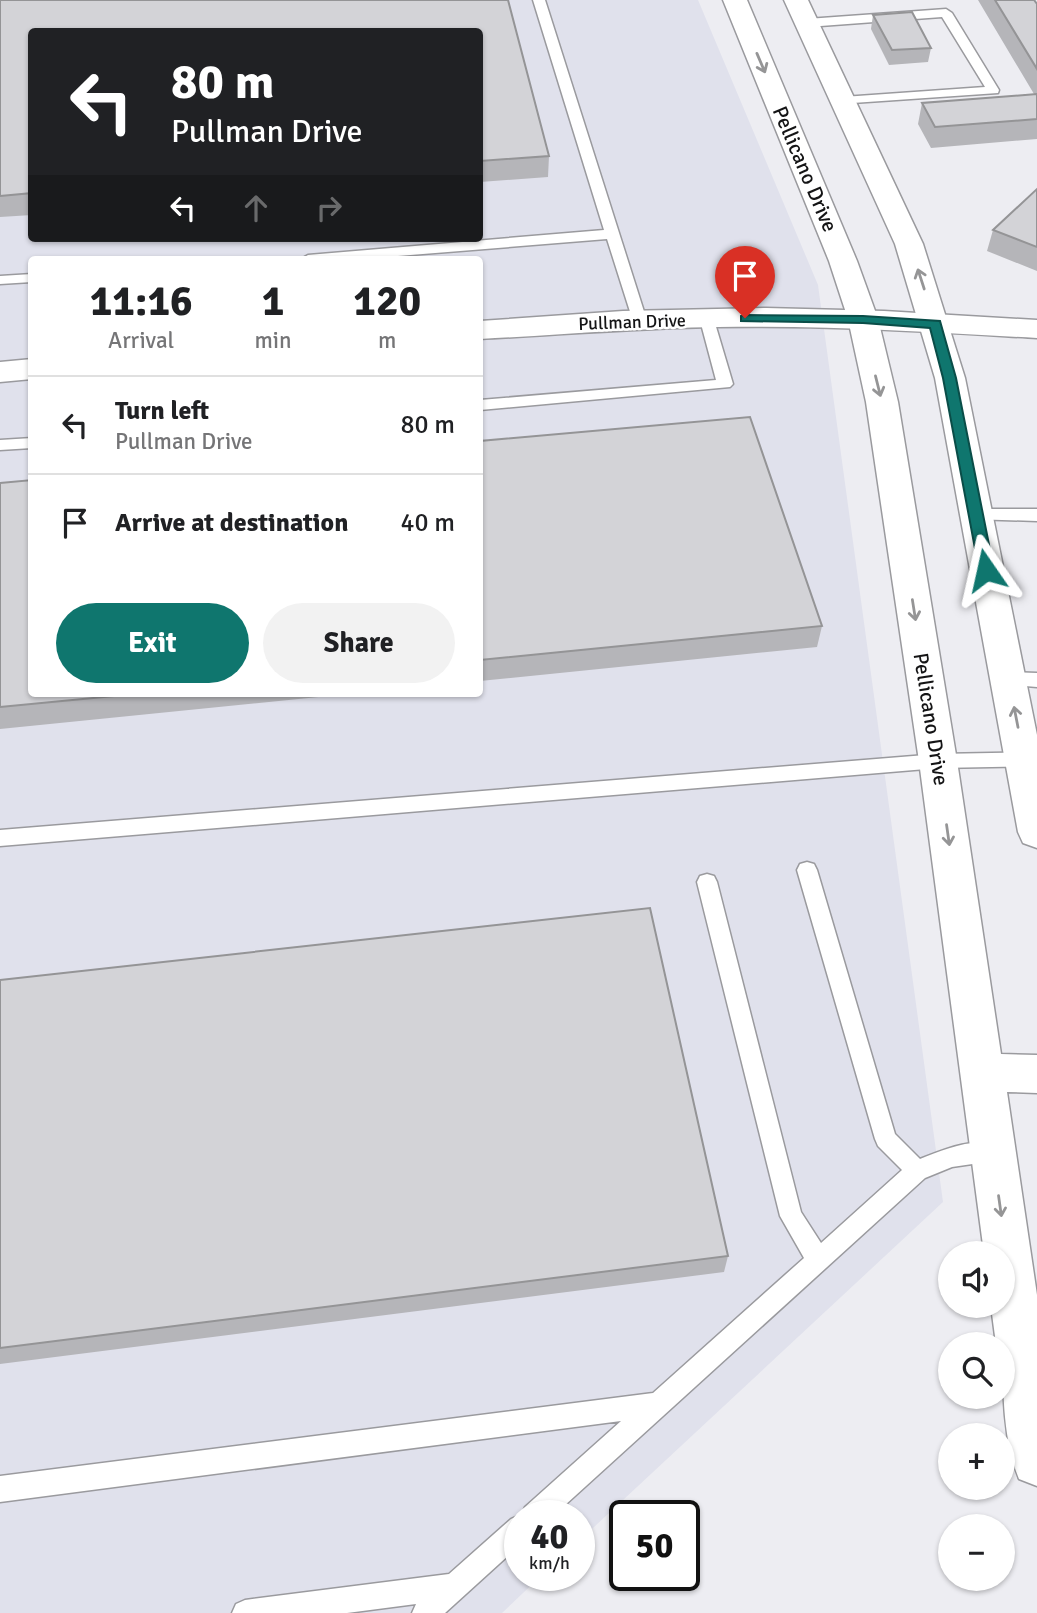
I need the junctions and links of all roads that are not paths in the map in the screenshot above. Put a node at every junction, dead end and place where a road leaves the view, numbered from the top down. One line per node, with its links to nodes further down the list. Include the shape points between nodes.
1 (539, 0): 5 (lane)
2 (735, 0): 9 (main road, Pellicano Drive, one-way to 9)
3 (801, 12): 4 (main road); 4 (lane, via 946,13 993,90)
4 (843, 102): 12 (main road, one-way to 4, via 909,244)
5 (612, 234): 6 (lane); 11 (lane)
6 (344, 256)
7 (28, 278): 8 (lane)
8 (0, 281)
9 (863, 319): 10 (main road, Pullman Drive); 12 (main road, Pullman Drive); 24 (main road, Pellicano Drive, one-way to 24, via 882,402)
10 (707, 320): 11 (main road, Pullman Drive); 17 (lane, via 725,384)
11 (640, 321): 14 (main road, Pullman Drive)
12 (935, 324): 13 (main road, Pullman Drive); 20 (main road)
13 (1037, 329)
14 (483, 330)
15 (28, 369): 16 (main road)
16 (0, 372)
17 (483, 405)
18 (28, 443): 19 (lane)
19 (0, 445)
20 (976, 515): 21 (lane); 22 (main road)
21 (1037, 515)
22 (1023, 680): 23 (main road, one-way to 22)
23 (1030, 759): 24 (lane); 25 (main road)
24 (938, 761): 26 (lane); 29 (main road, Pellicano Drive, one-way to 29)
25 (1037, 832)
26 (0, 838)
27 (807, 870): 32 (lane, via 886,1139)
28 (706, 882): 33 (lane, via 791,1216)
29 (980, 1072): 30 (main road); 31 (main road, Pellicano Drive)
30 (1037, 1074)
31 (992, 1153): 32 (lane, via 951,1157); 35 (main road, Pellicano Drive, one-way to 35)
32 (917, 1171): 33 (lane)
33 (820, 1261): 34 (lane)
34 (659, 1404): 36 (lane); 37 (lane)
35 (1037, 1461)
36 (0, 1489)
37 (552, 1500)
38 (504, 1542): 39 (lane)
39 (456, 1586): 40 (lane); 41 (lane)
40 (245, 1613)
41 (425, 1613)

